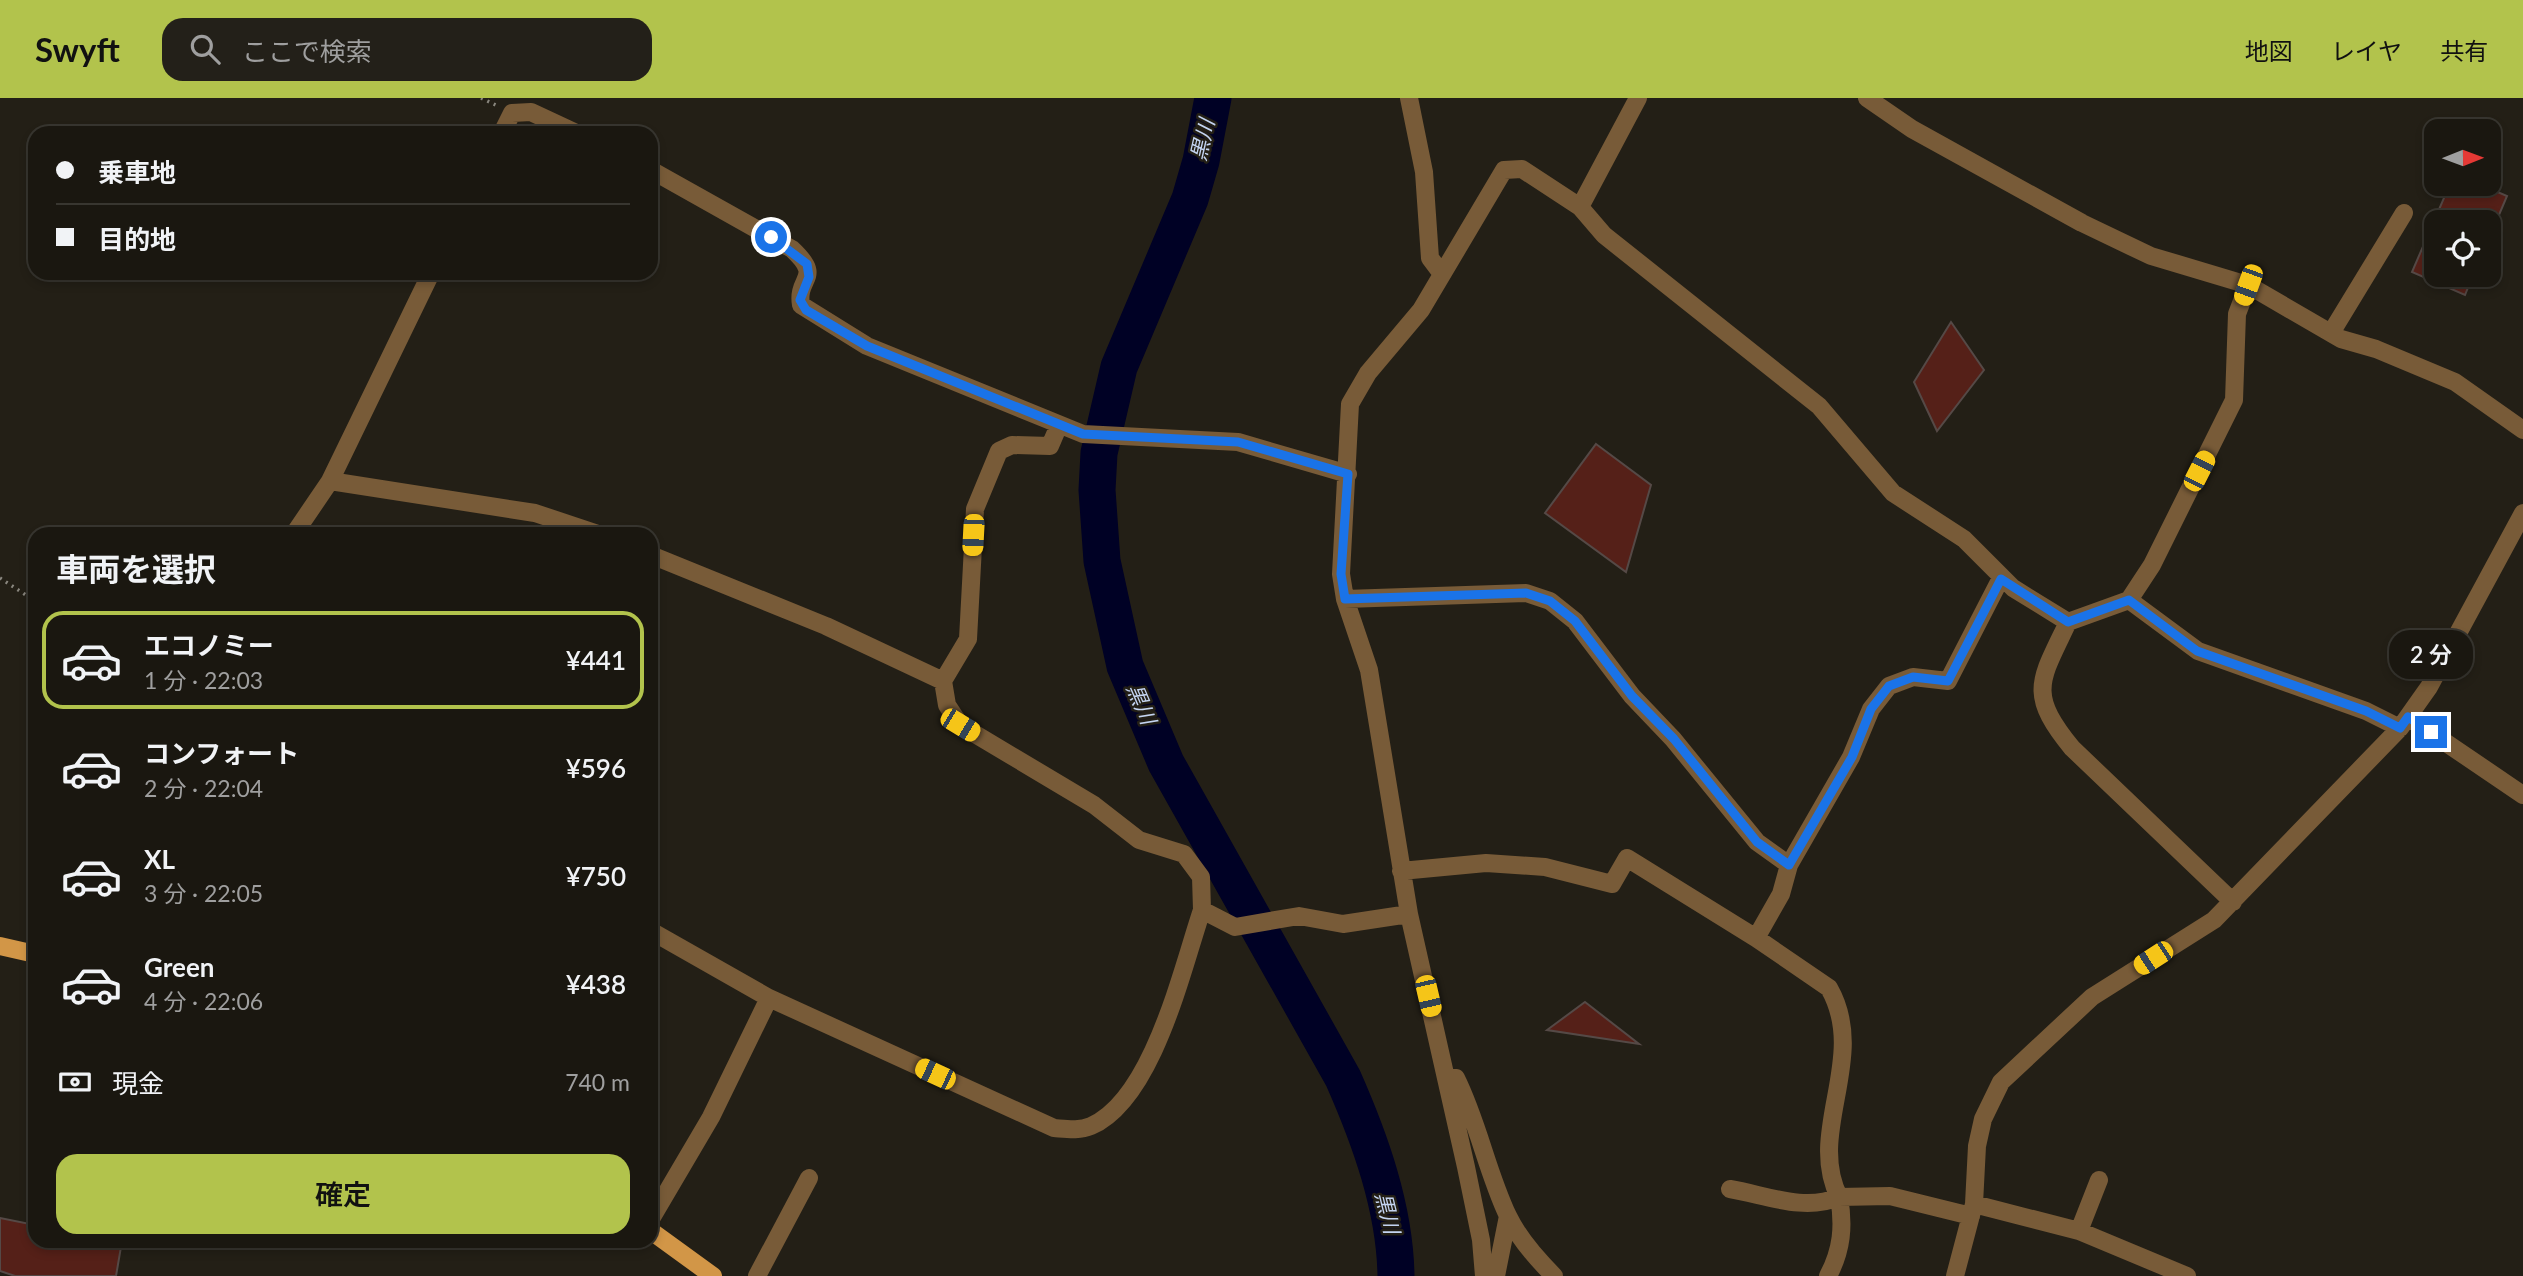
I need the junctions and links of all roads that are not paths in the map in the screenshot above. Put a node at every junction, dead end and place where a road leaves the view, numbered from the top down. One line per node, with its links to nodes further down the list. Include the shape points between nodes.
1 (1409, 98): 9 (street, via 1424,172 1430,258)
2 (1638, 98): 7 (street)
3 (1867, 98): 11 (street, via 1912,129 2094,229 2151,256)
4 (506, 126): 5 (street, via 512,113 531,112)
5 (561, 126)
6 (658, 174): 13 (street, via 792,249 810,272 800,300 806,310 867,346)
7 (1580, 207): 9 (street, via 1522,169 1504,170); 21 (street, via 1604,235 1819,406 1893,493 1964,539)
8 (2404, 214): 12 (street)
9 (1442, 274): 15 (street, via 1421,310 1368,373 1350,404)
10 (428, 280): 16 (street)
11 (2248, 285): 12 (street); 23 (street, via 2237,314 2234,400 2152,565)
12 (2331, 333): 14 (street, via 2455,382)
13 (1059, 425): 15 (street, via 1083,434 1238,442); 25 (street, via 1050,446 1012,444 999,452 975,509 968,639)
14 (2523, 430)
15 (1348, 474): 22 (street, via 1341,574)
16 (330, 481): 18 (street); 19 (street, via 535,513)
17 (2523, 513): 26 (street, via 2461,630)
18 (299, 527)
19 (577, 527)
20 (658, 558): 25 (street, via 826,626)
21 (2001, 579): 24 (street); 28 (street, via 1948,681 1913,677 1889,686 1871,709 1852,757)
22 (1345, 599): 28 (street, via 1526,593 1550,601 1575,621 1632,696 1674,739 1757,842); 29 (street, via 1369,670)
23 (2129, 600): 24 (street); 26 (street, via 2197,651)
24 (2068, 622): 30 (street, via 2043,676 2041,696 2049,720 2072,748)
25 (943, 681): 31 (street, via 947,705 960,725 1094,805 1139,840 1184,854 1201,877)
26 (2404, 722): 27 (street); 30 (street)
27 (2523, 795)
28 (1789, 865): 34 (street, via 1781,894)
29 (1401, 871): 32 (street); 34 (street, via 1486,863 1545,867 1612,884 1627,858)
30 (2233, 902): 44 (street, via 2214,920 2092,997 2001,1082 1981,1128)
31 (1202, 910): 32 (street, via 1235,927 1299,916 1343,924); 37 (street, via 1137,1082 1103,1119 1076,1130 1042,1123)
32 (1409, 914): 38 (street)
33 (658, 935): 37 (street)
34 (1756, 938): 42 (street, via 1829,988 1836,1000 1844,1065 1830,1119 1831,1181)
35 (0, 946): 36 (main road)
36 (28, 952)
37 (769, 998): 43 (street, via 711,1117)
38 (1446, 1077): 45 (street, via 1456,1078 1468,1102); 50 (street, via 1481,1240)
39 (809, 1178): 49 (street)
40 (2099, 1180): 46 (street)
41 (1730, 1189): 42 (street, via 1807,1205)
42 (1839, 1197): 44 (street, via 1890,1196); 53 (street, via 1843,1222 1838,1258)
43 (658, 1207)
44 (1972, 1210): 46 (street); 54 (street)
45 (1508, 1216): 51 (street); 52 (street, via 1533,1255)
46 (2079, 1231): 55 (street)
47 (658, 1236): 48 (main road)
48 (713, 1276)
49 (757, 1276)
50 (1483, 1276)
51 (1496, 1276)
52 (1554, 1276)
53 (1829, 1276)
54 (1955, 1276)
55 (2188, 1276)

